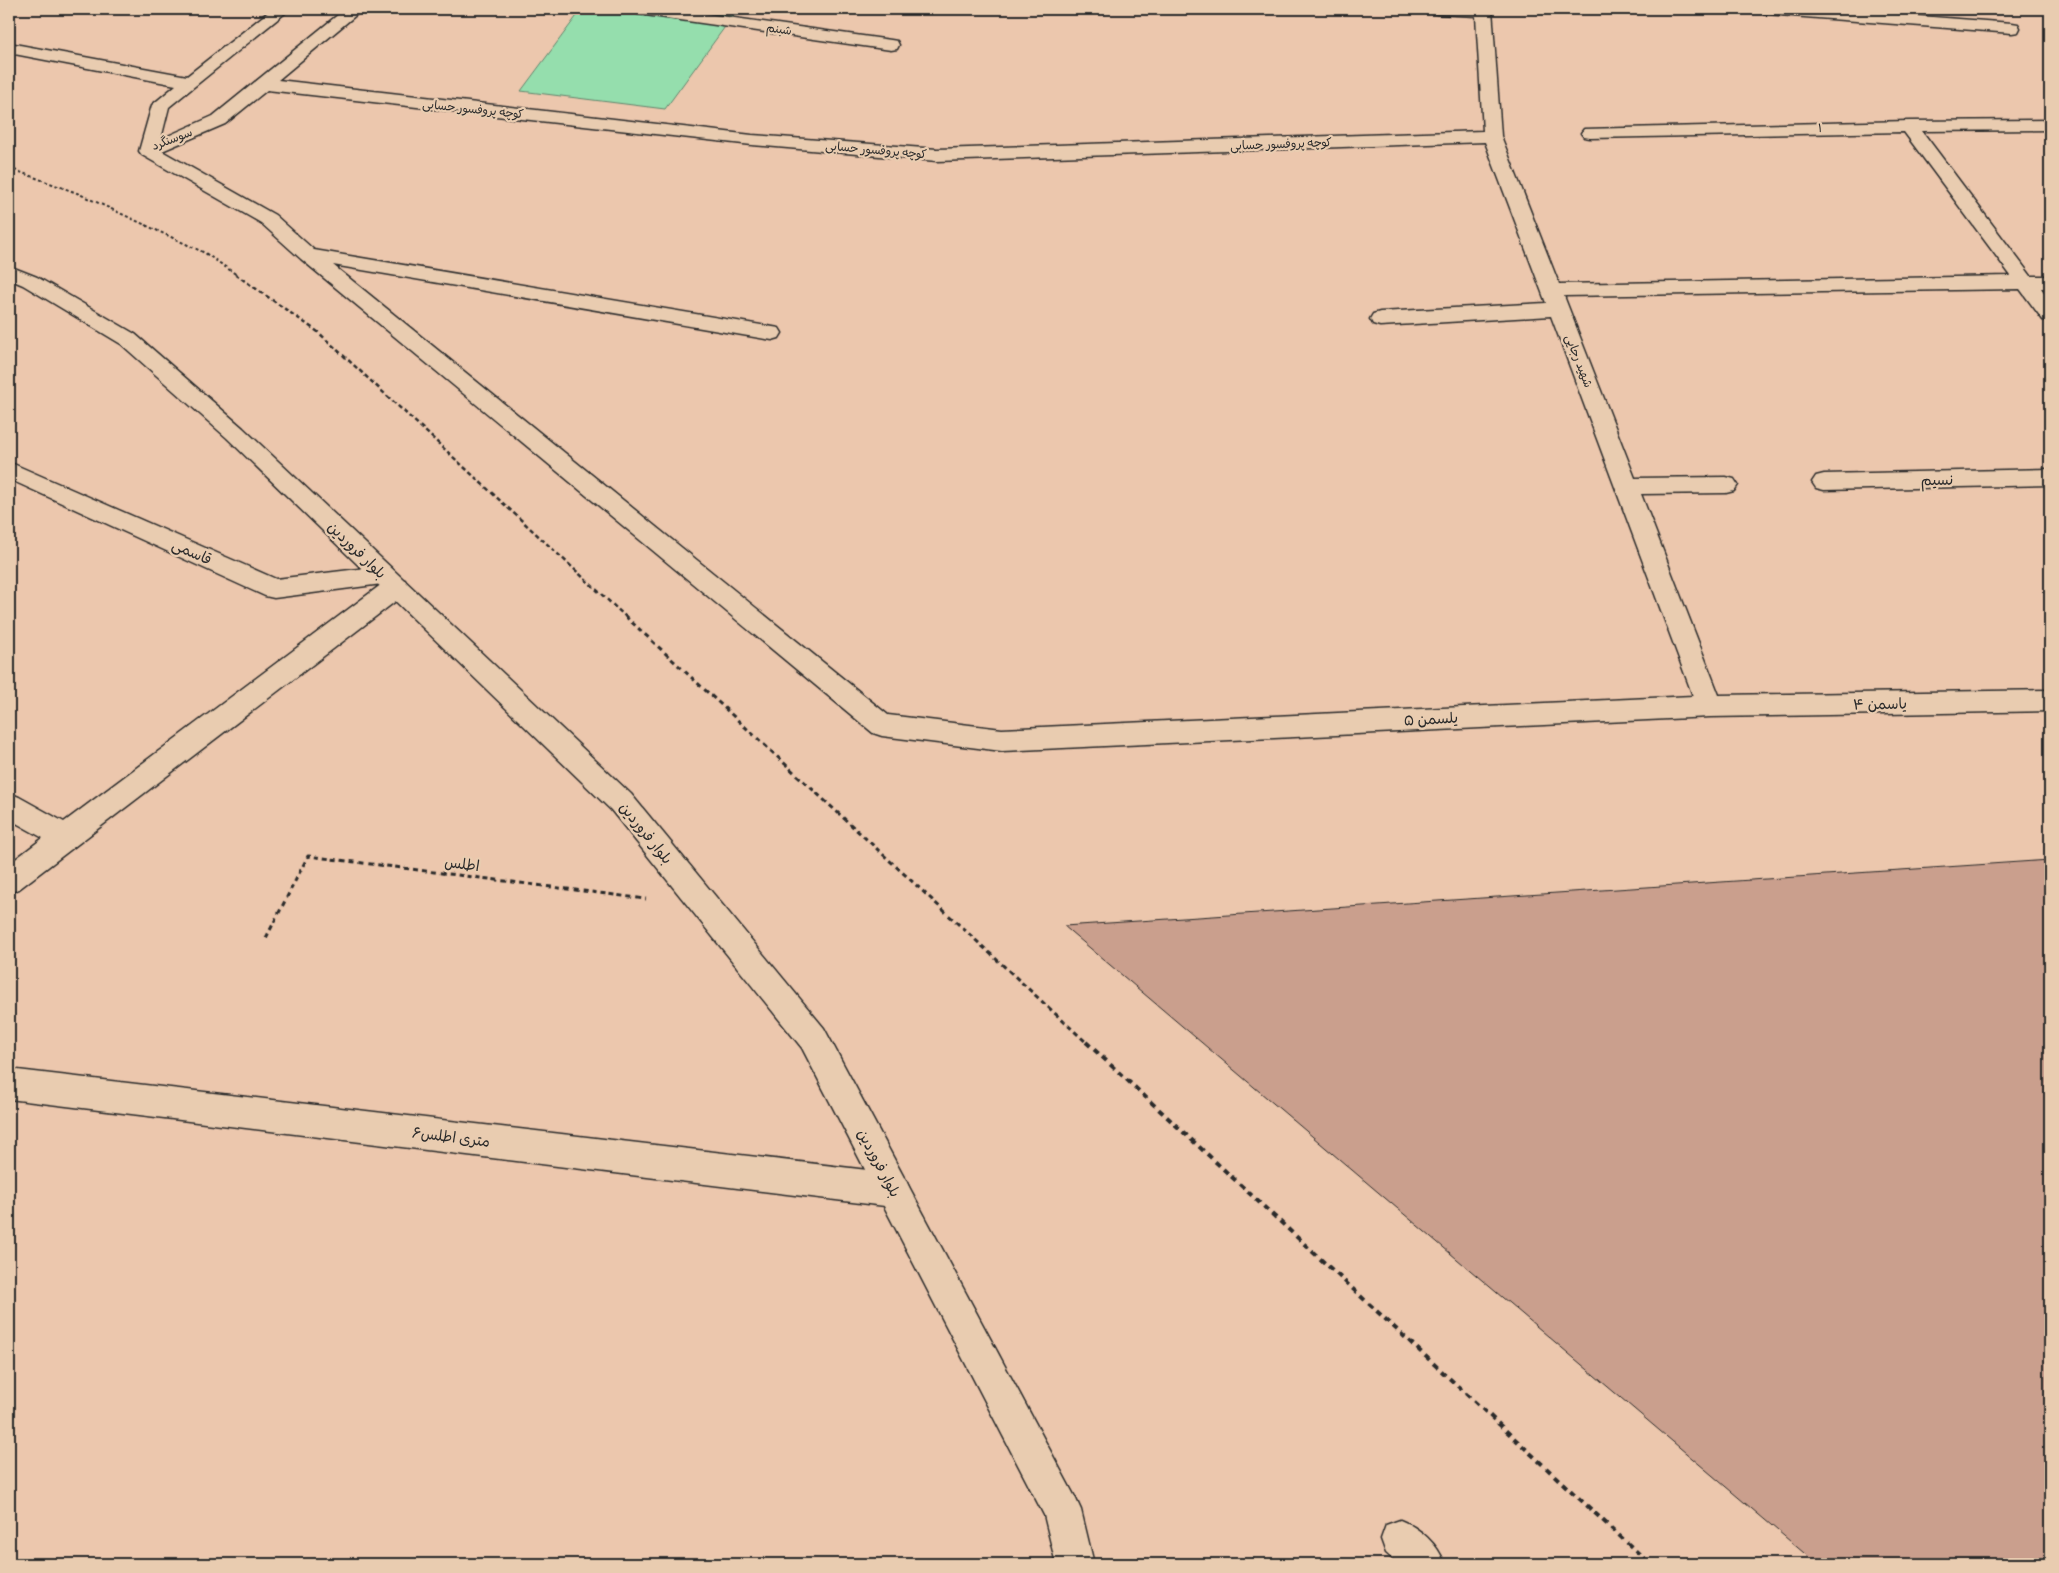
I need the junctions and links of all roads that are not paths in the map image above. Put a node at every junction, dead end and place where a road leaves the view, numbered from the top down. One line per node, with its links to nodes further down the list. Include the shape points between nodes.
1 (282, 9): 10 (street, سوسنگرد)
2 (355, 9): 11 (street, سوسنگرد)
3 (638, 9): 8 (street, شبنم)
4 (1437, 9): 6 (street)
5 (1766, 9): 7 (street)
6 (1484, 10): 15 (street, شهید رجایی)
7 (2012, 28)
8 (891, 45)
9 (9, 48): 10 (street)
10 (190, 82): 16 (street, سوسنگرد, via 160,105)
11 (264, 84): 15 (street, کوچه پروفسور حسابی, via 752,140 937,155); 16 (street, سوسنگرد, via 219,120)
12 (2050, 125): 13 (street, ۱)
13 (1909, 126): 14 (street, ۱); 19 (street)
14 (1590, 133)
15 (1492, 136): 21 (street, شهید رجایی)
16 (148, 150): 17 (street, یلسمن ۵, via 268,219)
17 (308, 255): 24 (street); 32 (street, یلسمن ۵, via 882,725 1002,740)
18 (9, 272): 30 (street, بلوار فروردین, via 128,339 235,433)
19 (2025, 282): 20 (street); 21 (street); 22 (street)
20 (2050, 282)
21 (1555, 299): 23 (street); 29 (street, شهید رجایی)
22 (2050, 315)
23 (1380, 319)
24 (772, 334)
25 (9, 470): 30 (street, قاسمی, via 274,589)
26 (2050, 477): 27 (street, نسیم)
27 (1824, 482)
28 (1726, 485): 29 (street)
29 (1626, 486): 32 (street, شهید رجایی)
30 (390, 581): 34 (street); 37 (street, بلوار فروردین, via 621,802 813,1038)
31 (2050, 701): 32 (street, یاسمن ۴)
32 (1710, 706)
33 (9, 805): 34 (street)
34 (66, 837): 35 (street)
35 (9, 880)
36 (9, 1084): 37 (street, ۶متری اطلس)
37 (893, 1190): 38 (street, بلوار فروردین, via 1062,1510)
38 (1075, 1564)

